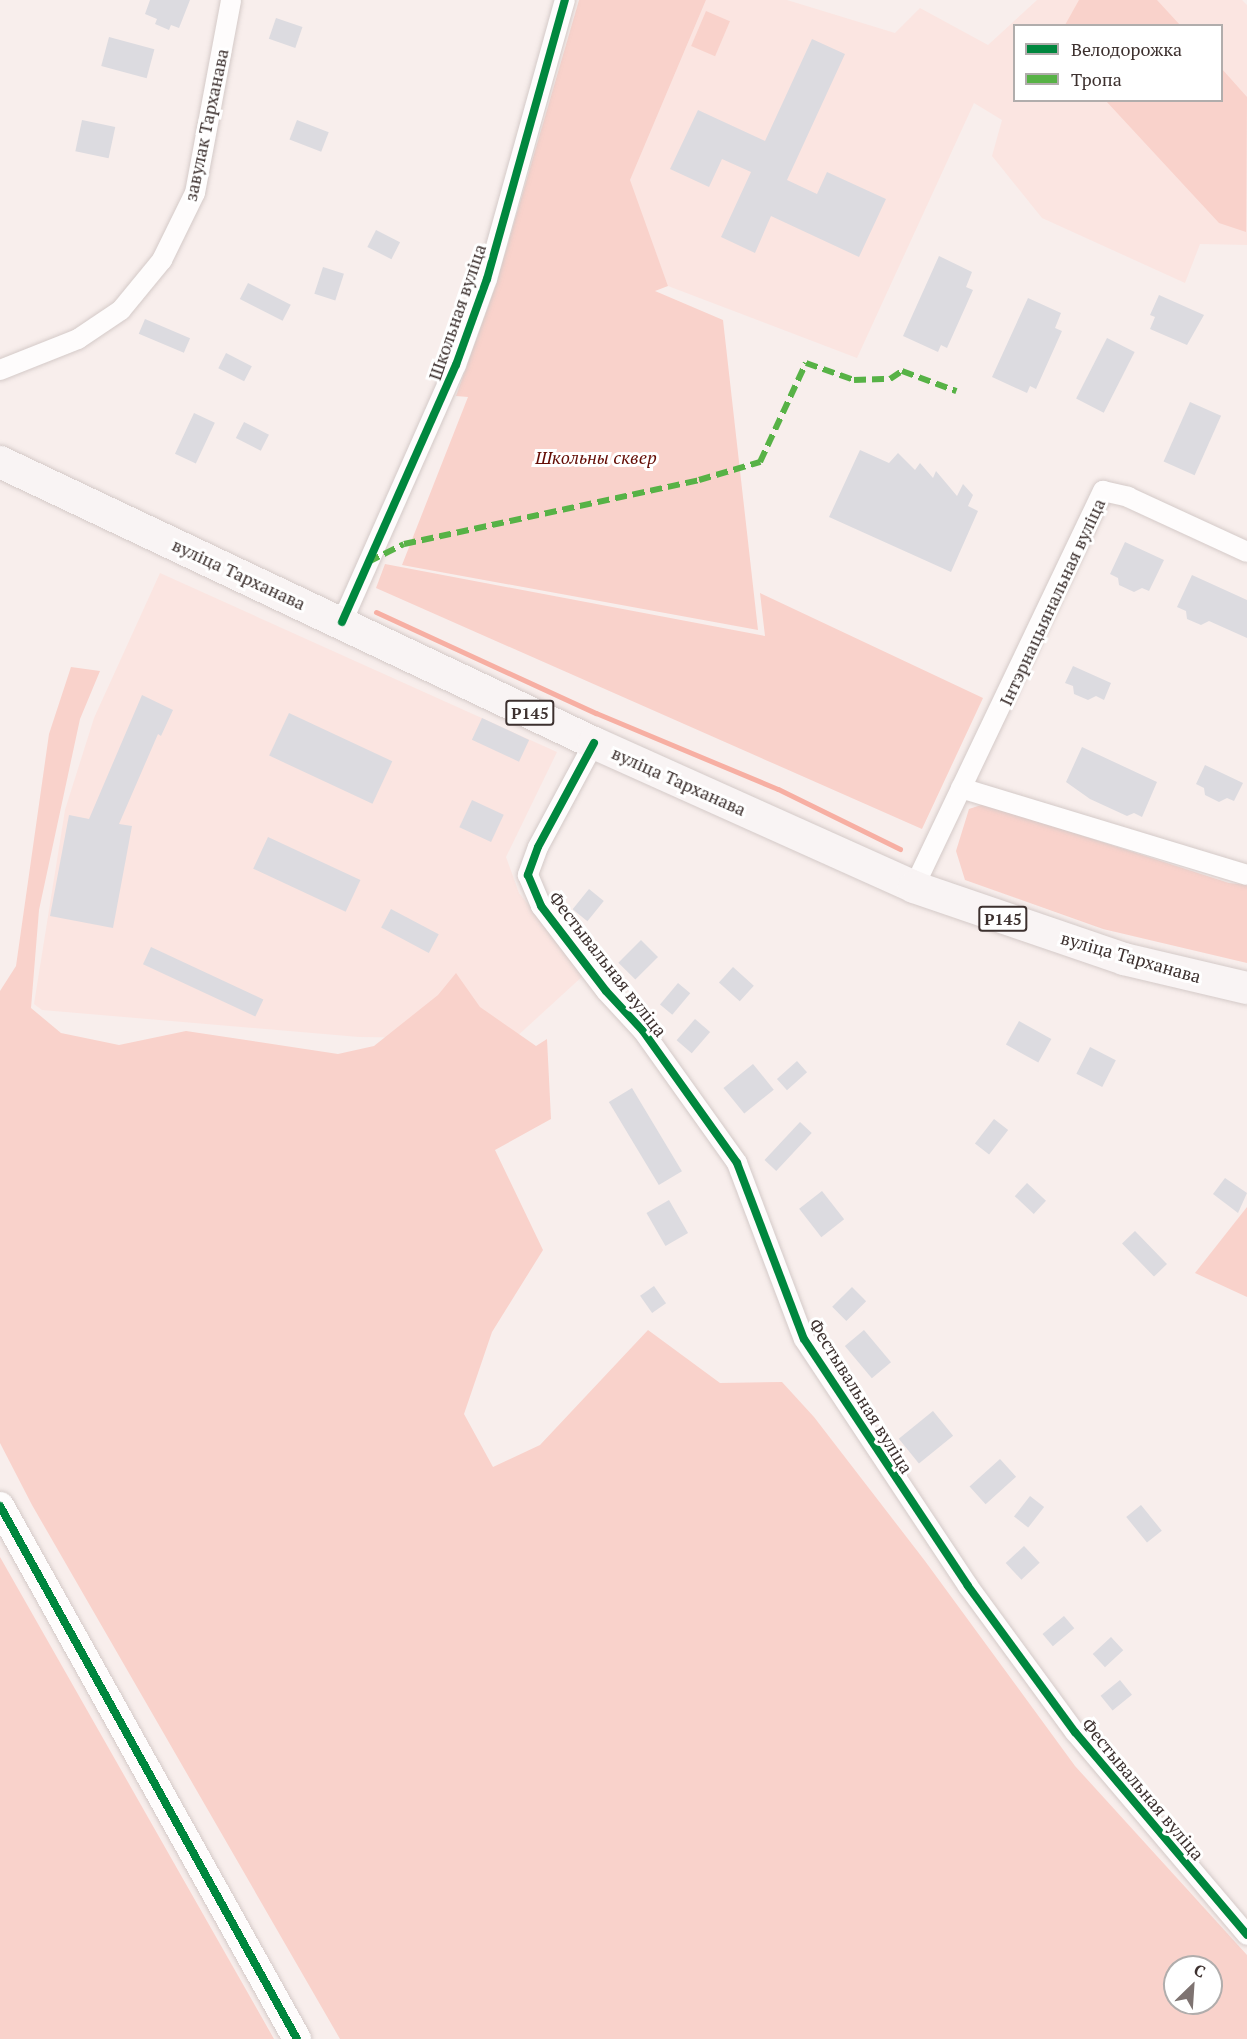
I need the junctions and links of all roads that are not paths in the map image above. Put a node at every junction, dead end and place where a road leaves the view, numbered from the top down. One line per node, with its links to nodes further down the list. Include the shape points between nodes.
1 (231, 0): 3 (street, завулак Тарханава, via 195,192 162,260 121,310 78,339)
2 (565, 0): 6 (street, Школьная вуліца, via 487,279 456,365)
3 (0, 370)
4 (0, 462): 6 (main road, вуліца Тарханава / Р145)
5 (1247, 552): 8 (street, Інтэрнацыянальная вуліца, via 1128,497 1103,491)
6 (342, 622): 7 (main road, вуліца Тарханава / Р145)
7 (594, 743): 10 (main road, вуліца Тарханава / Р145); 13 (street, Фестывальная вуліца, via 538,848 528,875 542,906 606,991 643,1031 737,1163 804,1339 962,1577 1075,1732)
8 (962, 788): 9 (street); 10 (street, Інтэрнацыянальная вуліца)
9 (1247, 874)
10 (914, 887): 11 (main road, вуліца Тарханава / Р145, via 1124,959)
11 (1247, 988)
12 (0, 1506): 14 (street)
13 (1247, 1935)
14 (297, 2039)

